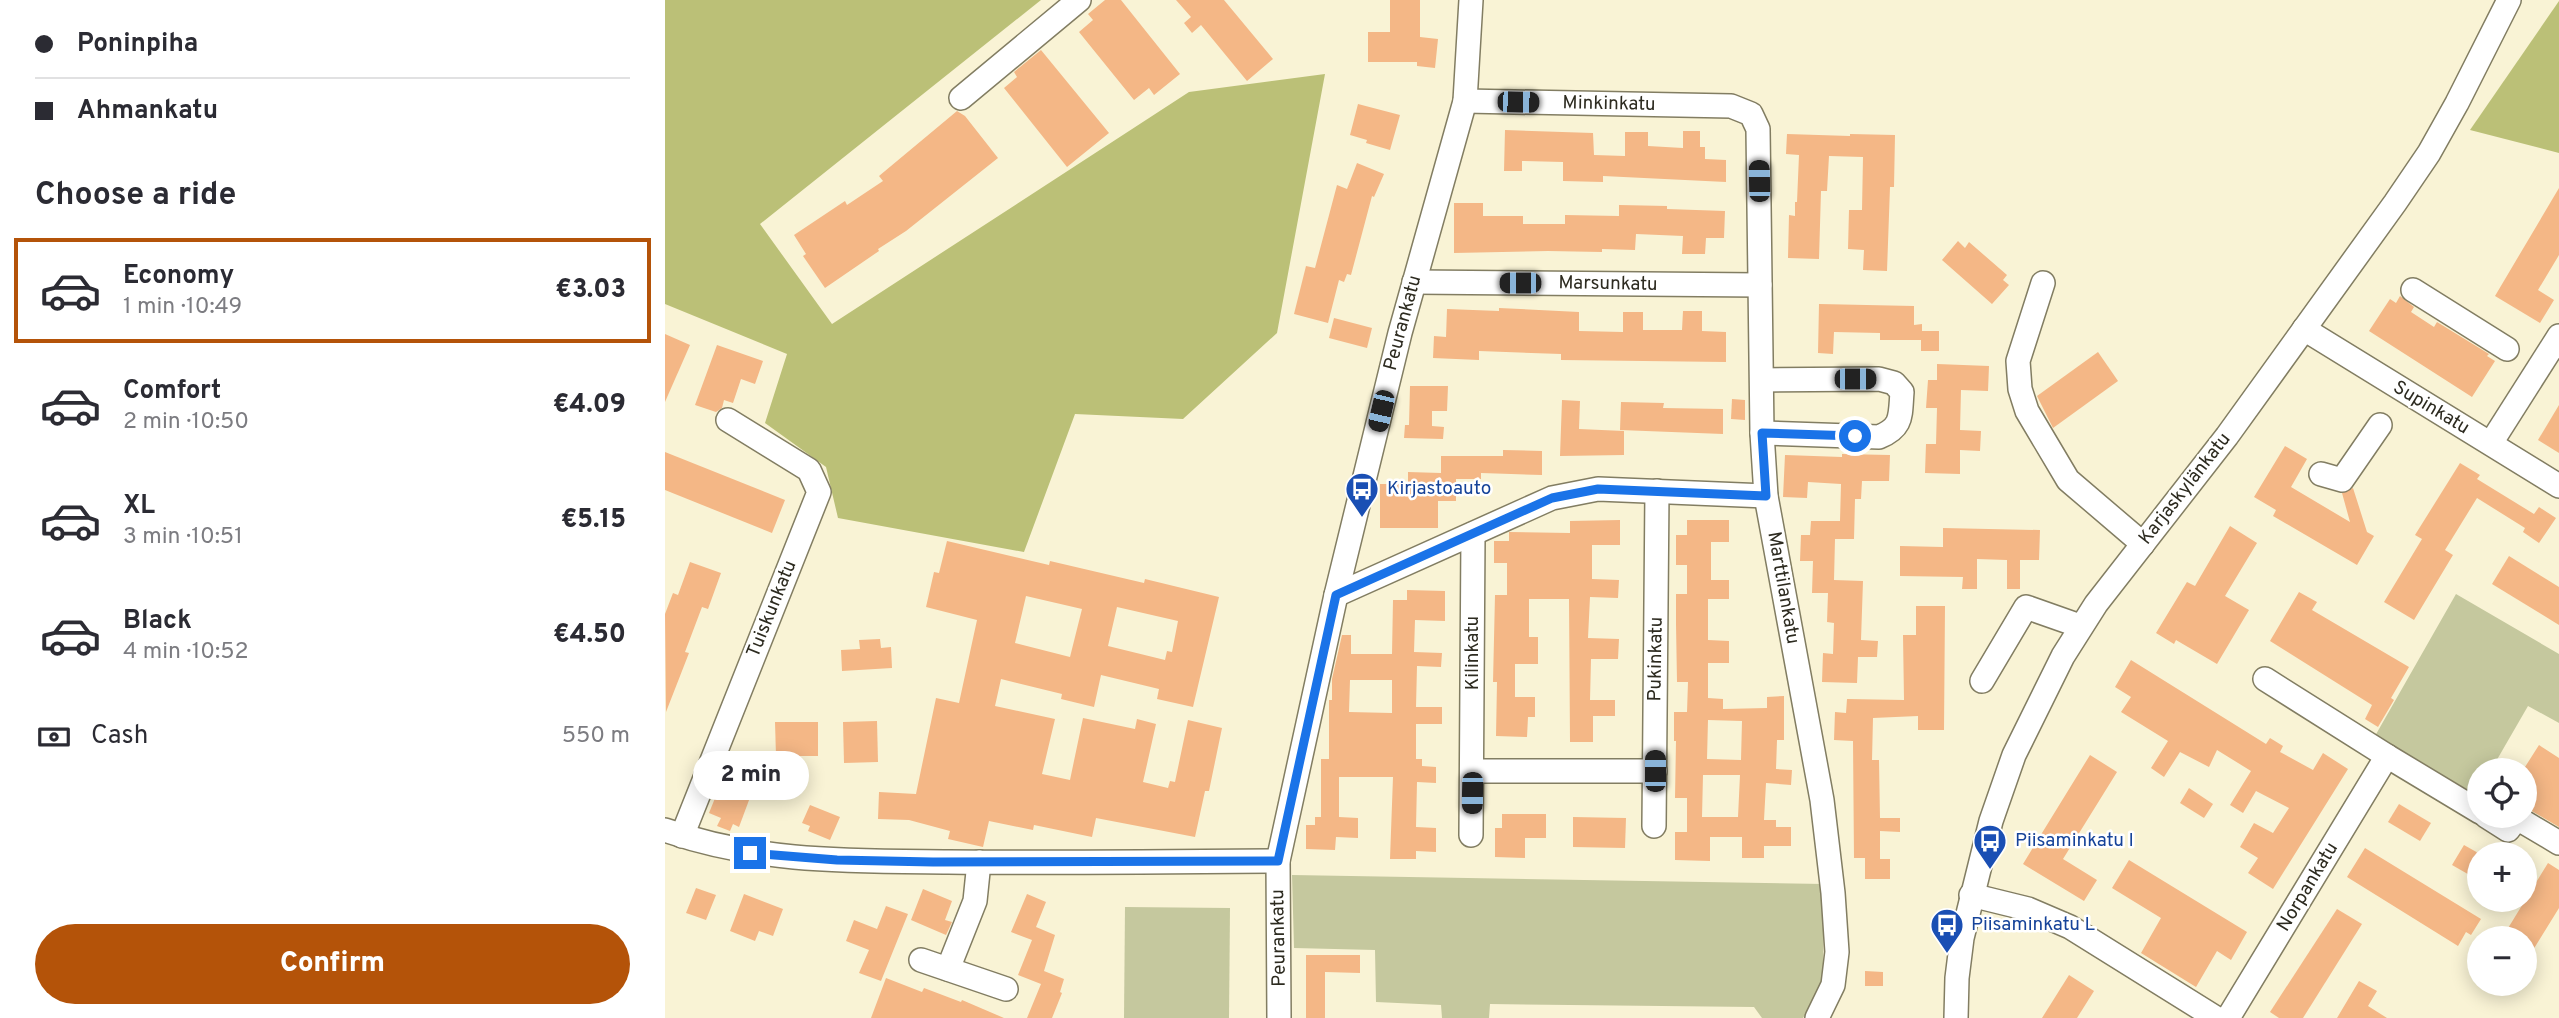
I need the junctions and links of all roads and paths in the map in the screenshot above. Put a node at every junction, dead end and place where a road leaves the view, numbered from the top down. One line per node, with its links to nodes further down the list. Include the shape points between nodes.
1 (1079, 0): 4 (street)
2 (1471, 0): 5 (street, Peurankatu)
3 (2509, 0): 11 (street, Karjaskylänkatu, via 2429,153)
4 (961, 98)
5 (1465, 101): 6 (street, Minkinkatu, via 1731,106); 7 (street, Peurankatu)
6 (1751, 114): 9 (street, Marttilankatu, via 1758,129)
7 (1414, 282): 9 (street, Marsunkatu); 25 (street, Peurankatu)
8 (2043, 283): 24 (street, via 2018,361 2027,411 2068,480)
9 (1760, 285): 14 (street, Marttilankatu)
10 (2413, 290): 13 (street)
11 (2304, 329): 18 (street, Supinkatu); 24 (street, Karjaskylänkatu)
12 (2559, 336): 18 (street)
13 (2507, 349)
14 (1762, 380): 17 (street, Marttilankatu); 17 (street, via 1879,379 1894,383 1902,392 1894,431 1879,437)
15 (728, 420): 35 (street, Tuiskunkatu, via 809,470 819,492)
16 (2380, 425): 19 (street, via 2342,480)
17 (1762, 433): 22 (street, Marttilankatu)
18 (2491, 443): 20 (street, Supinkatu)
19 (2321, 474)
20 (2559, 486)
21 (1657, 491): 22 (street); 23 (street, via 1598,489 1552,498); 31 (street, Pukinkatu)
22 (1766, 496): 45 (street, Marttilankatu, via 1822,800 1833,893 1837,964 1830,994)
23 (1473, 534): 25 (street); 30 (street, Kilinkatu)
24 (2143, 544): 26 (street, Karjaskylänkatu)
25 (1336, 595): 38 (street, Peurankatu)
26 (2080, 626): 28 (street, via 2026,607); 40 (street, Karjaskylänkatu, via 2014,755)
27 (2265, 679): 29 (street)
28 (1982, 681)
29 (2387, 756): 32 (street); 48 (street, Norpankatu)
30 (1473, 771): 31 (street); 36 (street, Kilinkatu)
31 (1655, 771): 33 (street, Pukinkatu)
32 (2467, 804)
33 (1654, 826)
34 (2534, 828): 37 (street)
35 (674, 833): 39 (street, via 782,857)
36 (1471, 835)
37 (2559, 843)
38 (1278, 861): 39 (street); 44 (street, Peurankatu)
39 (979, 862): 42 (street, via 975,901)
40 (1971, 895): 46 (street, Karjaskylänkatu, via 1959,958); 47 (street, via 2028,909 2070,927)
41 (921, 960): 42 (street)
42 (948, 969): 43 (street)
43 (1006, 989)
44 (1279, 1018)
45 (1817, 1018)
46 (1956, 1018)
47 (2217, 1018)
48 (2228, 1018)

